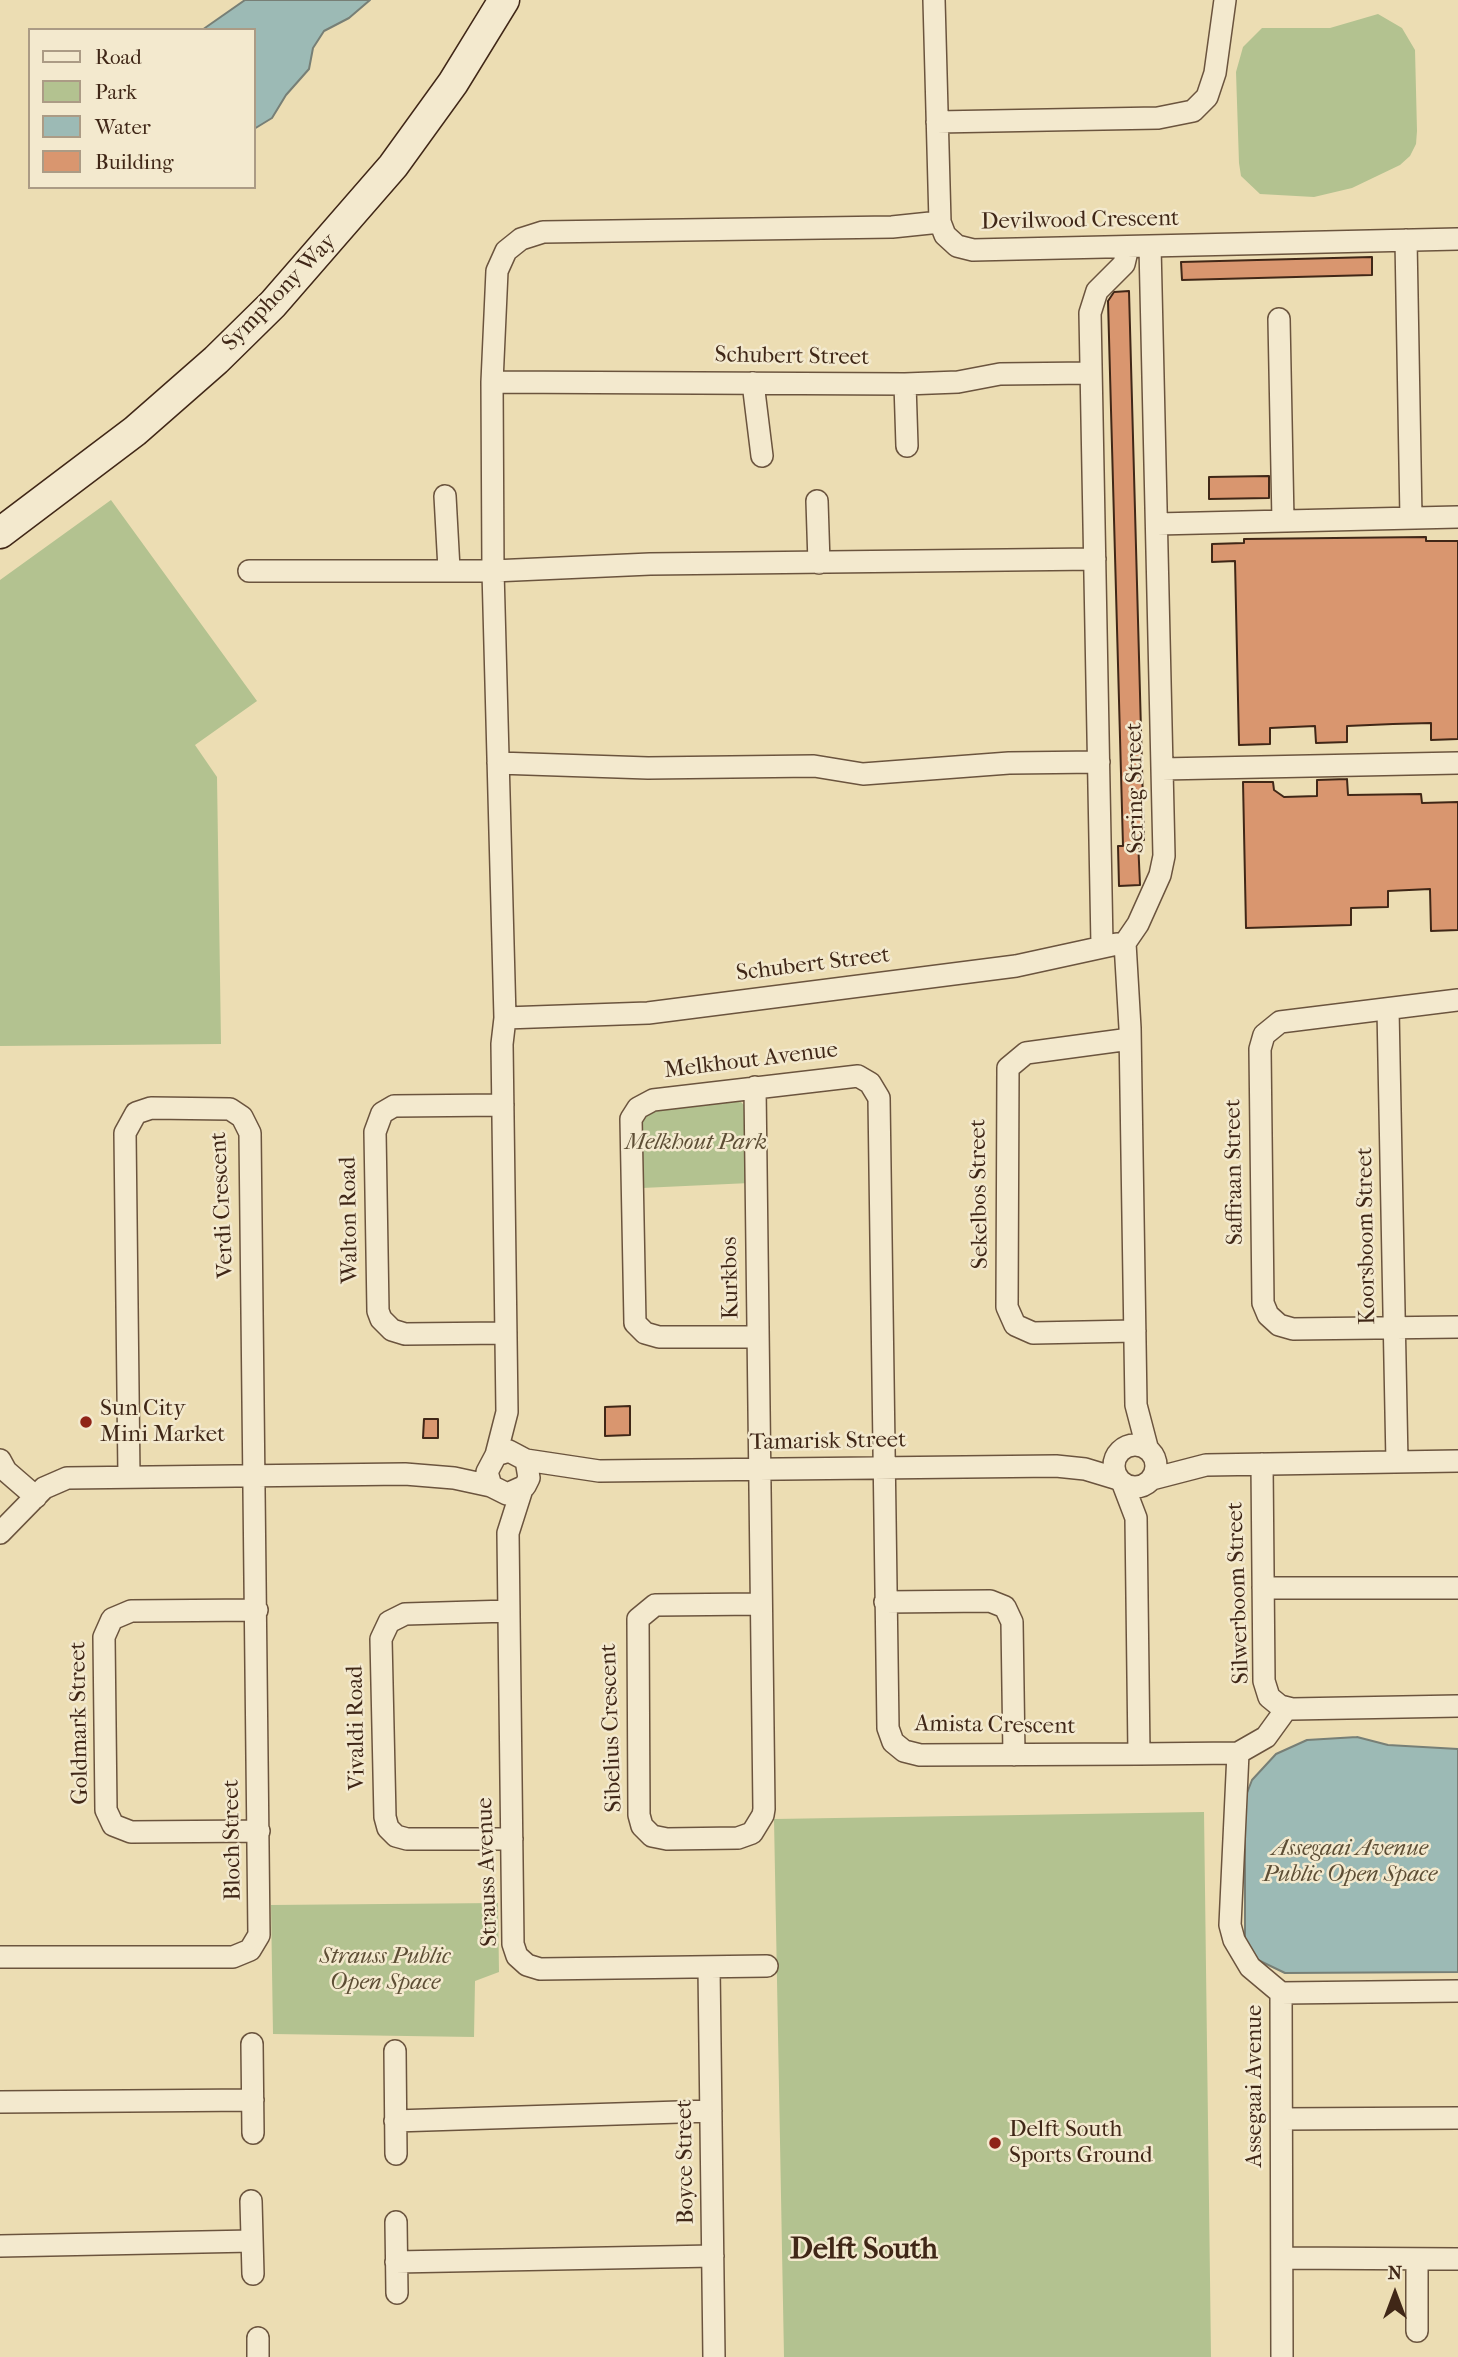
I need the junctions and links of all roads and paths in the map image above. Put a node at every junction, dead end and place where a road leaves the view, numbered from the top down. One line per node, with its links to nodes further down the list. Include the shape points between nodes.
1 (504, 0): 23 (main road, Symphony Way, via 453,83 393,166 273,304 135,431)
2 (934, 0): 4 (street)
3 (1225, 0): 4 (street, via 1215,73 1206,97 1193,111 1158,118)
4 (937, 122): 5 (street)
5 (940, 222): 9 (street, Devilwood Crescent, via 950,241 964,249); 12 (street, via 892,227 543,232 521,239 506,251 497,271)
6 (1458, 239): 7 (street, Devilwood Crescent)
7 (1406, 240): 8 (street, Devilwood Crescent); 20 (street)
8 (1150, 246): 9 (street, Devilwood Crescent); 22 (street, Sering Street)
9 (1128, 247): 11 (street, via 1121,270 1102,285 1091,305)
10 (1279, 319): 21 (street)
11 (1091, 373): 14 (street, Schubert Street, via 1000,374 958,382); 24 (street)
12 (492, 382): 13 (street, Schubert Street); 28 (street)
13 (753, 383): 14 (street, Schubert Street); 16 (street)
14 (905, 384): 15 (street)
15 (907, 446)
16 (762, 456)
17 (445, 496): 26 (street)
18 (817, 501): 25 (street)
19 (1458, 517): 20 (street)
20 (1411, 518): 21 (street)
21 (1283, 521): 22 (street)
22 (1157, 524): 32 (street, Sering Street)
23 (0, 533)
24 (1095, 559): 25 (street); 29 (street)
25 (818, 563): 28 (street)
26 (449, 569): 27 (street); 28 (street)
27 (249, 571)
28 (493, 571): 30 (street)
29 (1099, 762): 30 (street, via 1009,763 863,774 814,766 649,768); 34 (street)
30 (498, 763): 37 (street)
31 (1458, 763): 32 (street)
32 (1163, 769): 33 (street, Sering Street, via 1163,865)
33 (1125, 943): 34 (street, Schubert Street); 38 (street)
34 (1102, 945): 37 (street, Schubert Street, via 1016,966 648,1013)
35 (1458, 1000): 36 (street, Saffraan Street)
36 (1388, 1009): 42 (street, Koorsboom Street); 42 (street, Saffraan Street, via 1280,1021 1268,1029 1261,1042 1264,1303 1273,1320 1293,1329)
37 (505, 1018): 40 (street)
38 (1130, 1039): 43 (street); 43 (street, Sekelbos Street, via 1026,1053 1008,1068 1007,1307 1015,1325 1032,1333)
39 (755, 1087): 45 (street, Kurkbos); 45 (street, Melkhout Avenue, via 653,1100 638,1108 630,1126 633,1316 639,1329 659,1337); 58 (street, Melkhout Avenue, via 852,1075 865,1079 877,1092)
40 (503, 1105): 44 (street); 44 (street, Walton Road, via 394,1106 378,1119 375,1132 381,1319 405,1334)
41 (1458, 1327): 42 (street, Saffraan Street)
42 (1395, 1328): 54 (street, Koorsboom Street)
43 (1135, 1331): 46 (street)
44 (506, 1333): 47 (street)
45 (758, 1337): 59 (street, Kurkbos)
46 (1136, 1405): 48 (street); 49 (street)
47 (507, 1412): 50 (street); 51 (street)
48 (1120, 1449): 49 (street); 57 (street, Tamarisk Street); 64 (street, via 1114,1462)
49 (1150, 1450): 56 (street); 65 (street, via 1156,1465)
50 (494, 1457): 51 (street, via 509,1451); 61 (street); 66 (street, via 487,1472)
51 (524, 1458): 60 (street, Tamarisk Street); 67 (street, via 530,1468)
52 (0, 1461): 68 (street)
53 (1458, 1461): 54 (street)
54 (1397, 1462): 55 (street)
55 (1262, 1464): 56 (street); 72 (street, Silwerboom Street)
56 (1206, 1465): 65 (street)
57 (1056, 1466): 58 (street, Tamarisk Street); 64 (street, Tamarisk Street, via 1085,1469)
58 (883, 1468): 59 (street, Tamarisk Street); 74 (street, Amista Crescent)
59 (760, 1469): 60 (street, Tamarisk Street); 75 (street, Sibelius Crescent)
60 (599, 1471): 67 (street, Tamarisk Street)
61 (405, 1474): 62 (street); 66 (street)
62 (255, 1475): 63 (street); 63 (street, Verdi Crescent, via 249,1127 230,1109 150,1108 131,1119 125,1133); 76 (street, Bloch Street)
63 (129, 1477): 68 (street, via 67,1478)
64 (1120, 1481): 65 (street, via 1139,1487); 69 (street)
65 (1149, 1481): 69 (street)
66 (493, 1488): 67 (street, via 507,1494); 71 (street, Strauss Avenue)
67 (524, 1488): 71 (street, Strauss Avenue)
68 (36, 1497): 70 (street)
69 (1136, 1518): 80 (street)
70 (0, 1533)
71 (508, 1533): 77 (street, Strauss Avenue)
72 (1264, 1588): 73 (street); 79 (street, Silwerboom Street, via 1266,1689 1274,1702)
73 (1458, 1588)
74 (885, 1602): 82 (street, Amista Crescent, via 888,1728 893,1742 920,1755); 82 (street, via 990,1601 1005,1607 1012,1622)
75 (761, 1604): 75 (street, Sibelius Crescent, via 762,1821 752,1833 738,1838 652,1836 639,1815 638,1619 654,1605)
76 (257, 1610): 83 (street, Bloch Street); 83 (street, Goldmark Street, via 131,1611 112,1619 104,1637 106,1810 113,1825 131,1832)
77 (509, 1611): 84 (street, Strauss Avenue); 84 (street, Vivaldi Road, via 400,1616 385,1627 382,1652 388,1828 407,1839)
78 (1458, 1706): 79 (street)
79 (1287, 1708): 81 (street, via 1266,1737)
80 (1139, 1754): 81 (street, Amista Crescent); 82 (street, Amista Crescent)
81 (1238, 1754): 89 (street, via 1230,1925 1250,1967)
82 (1014, 1755)
83 (259, 1831): 85 (street, Bloch Street, via 259,1935 245,1953 233,1957)
84 (512, 1839): 87 (street, Strauss Avenue, via 513,1944 527,1965 540,1969)
85 (0, 1957)
86 (767, 1966): 87 (street, Strauss Avenue)
87 (709, 1967): 94 (street, Boyce Street)
88 (1458, 1991): 89 (street, Assegaai Avenue)
89 (1281, 1993): 96 (street, Assegaai Avenue)
90 (252, 2045): 92 (street)
91 (394, 2051): 97 (street)
92 (253, 2100): 93 (street); 98 (street)
93 (0, 2102)
94 (711, 2111): 97 (street); 104 (street, Boyce Street)
95 (1458, 2118): 96 (street)
96 (1282, 2119): 105 (street, Assegaai Avenue)
97 (395, 2121): 99 (street)
98 (253, 2133)
99 (396, 2154)
100 (251, 2201): 102 (street)
101 (396, 2222): 108 (street)
102 (252, 2241): 103 (street); 109 (street)
103 (0, 2246)
104 (713, 2256): 108 (street); 112 (street, Boyce Street)
105 (1282, 2258): 107 (street); 113 (street, Assegaai Avenue)
106 (1458, 2259): 107 (street)
107 (1417, 2260): 111 (street)
108 (396, 2262): 110 (street)
109 (253, 2274)
110 (397, 2293)
111 (1417, 2331)
112 (714, 2357)
113 (1282, 2357)

